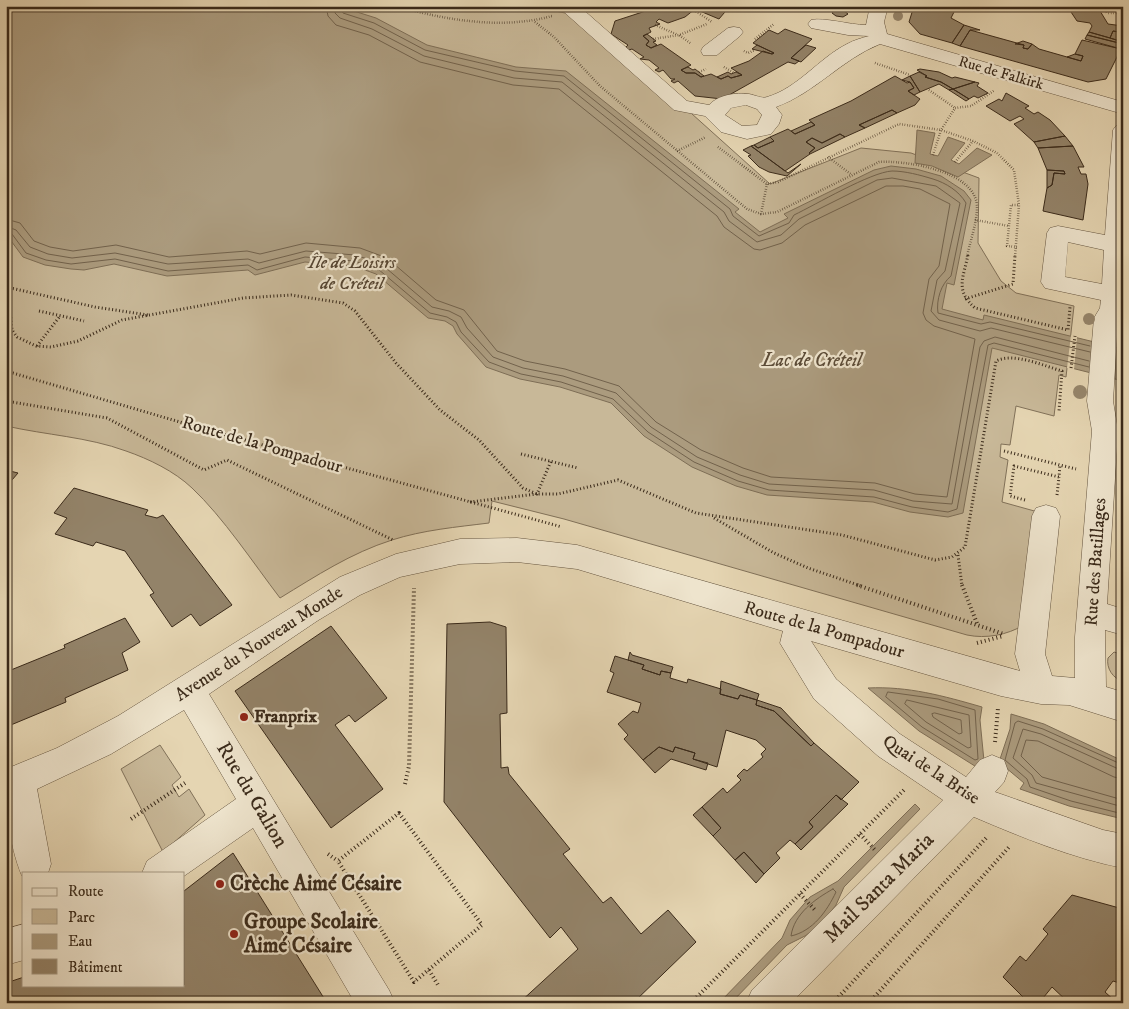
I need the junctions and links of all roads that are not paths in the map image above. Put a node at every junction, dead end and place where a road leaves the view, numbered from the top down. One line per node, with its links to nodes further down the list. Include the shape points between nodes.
1 (879, 6): 5 (street, via 875,16)
2 (570, 8): 9 (street, via 681,106)
3 (817, 24): 5 (street, Rue de Falkirk)
4 (734, 32): 6 (street)
5 (877, 34): 7 (street, via 819,75); 8 (street, Rue de Falkirk)
6 (710, 51)
7 (764, 105): 9 (street, via 734,99 726,101); 9 (street, via 772,115 772,122 756,137 723,126)
8 (1123, 108)
9 (715, 112)
10 (1123, 130): 11 (street, Rue des Batillages)
11 (1119, 230): 12 (street, Rue des Batillages); 12 (street, via 1058,233 1053,282)
12 (1116, 306): 13 (street, Rue des Batillages, via 1106,318 1100,401)
13 (1113, 416): 16 (street, Rue des Batillages, via 1105,431)
14 (1044, 506): 20 (street, via 1030,654)
15 (525, 549): 18 (street, Route de la Pompadour, via 577,557); 19 (street, Avenue du Nouveau Monde, via 460,551 387,569 334,595)
16 (1092, 612): 17 (street); 21 (street, Rue des Batillages)
17 (1123, 622)
18 (800, 623): 20 (street, Route de la Pompadour, via 1001,682); 25 (street, Quai de la Brise, via 795,643 825,689 889,745)
19 (189, 690): 24 (street, Avenue du Nouveau Monde, via 88,748); 26 (street, Rue du Galion)
20 (1041, 690): 21 (street, Route de la Pompadour, via 1069,691)
21 (1090, 698): 22 (street, Route de la Pompadour)
22 (1123, 708)
23 (992, 772): 25 (street, Mail Santa Maria)
24 (13, 782): 28 (street)
25 (969, 798): 27 (street, Quai de la Brise, via 1011,829); 33 (street, Mail Santa Maria)
26 (258, 804): 29 (street); 32 (street, Rue du Galion)
27 (1123, 851)
28 (34, 864)
29 (160, 872)
30 (22, 943): 31 (street)
31 (6, 947)
32 (376, 1003)
33 (765, 1003)

